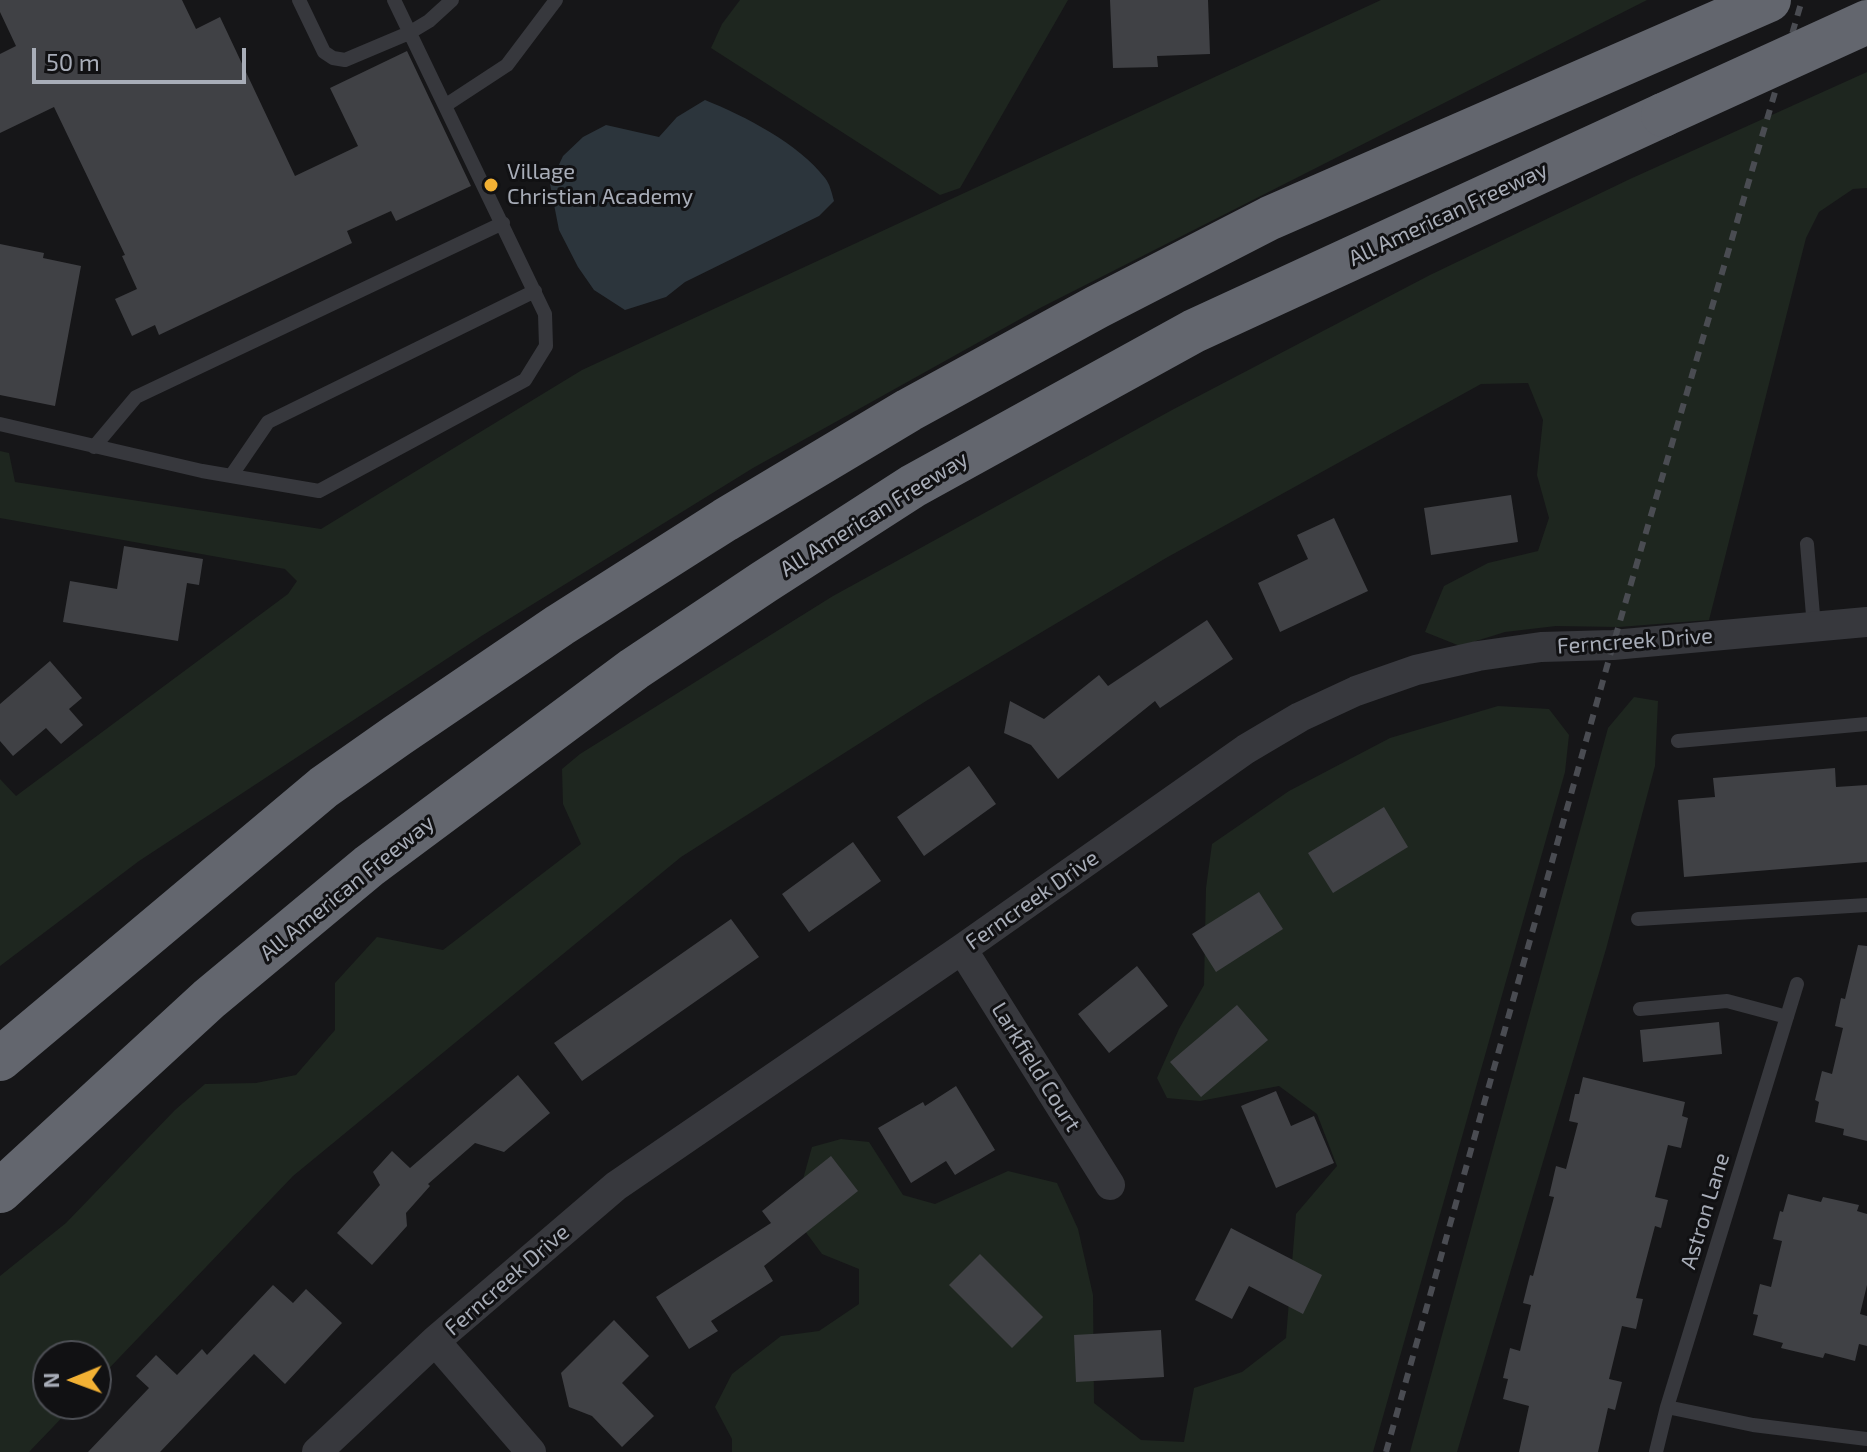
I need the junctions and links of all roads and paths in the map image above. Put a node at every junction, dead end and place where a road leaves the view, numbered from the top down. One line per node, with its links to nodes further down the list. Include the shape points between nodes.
1 (299, 0): 7 (lane, via 324,52 333,58 345,60)
2 (394, 0): 7 (lane)
3 (452, 0): 7 (lane)
4 (556, 0): 8 (lane, via 507,65)
5 (1769, 0): 25 (highway, via 1270,218 909,410 725,520 560,625 324,787)
6 (1867, 22): 27 (highway, All American Freeway, bridge, via 1194,331 913,486 634,669 369,866 209,999)
7 (409, 33): 8 (lane)
8 (446, 105): 9 (lane)
9 (503, 223): 10 (lane); 12 (lane, via 136,397)
10 (535, 291): 13 (lane, via 268,422); 13 (lane, via 545,314 546,346 525,380 319,491)
11 (0, 424): 12 (lane)
12 (94, 447): 13 (lane)
13 (231, 476)
14 (1807, 544): 16 (lane)
15 (1867, 622): 16 (street, Ferncreek Drive)
16 (1814, 627): 21 (street, Ferncreek Drive, via 1541,647 1416,670 1356,691 1246,749)
17 (1867, 724): 18 (lane)
18 (1678, 741)
19 (1867, 905): 20 (lane)
20 (1638, 919)
21 (962, 949): 26 (street, Larkfield Court); 28 (street, Ferncreek Drive, via 616,1186)
22 (1797, 984): 24 (lane, Astron Lane)
23 (1640, 1009): 24 (lane, via 1727,1001)
24 (1787, 1017): 29 (lane, Astron Lane)
25 (0, 1059)
26 (1110, 1185)
27 (0, 1191)
28 (435, 1341): 31 (street, Ferncreek Drive); 32 (street)
29 (1667, 1407): 30 (lane, via 1767,1428); 33 (lane, Astron Lane)
30 (1867, 1439)
31 (317, 1452)
32 (531, 1452)
33 (1656, 1452)

